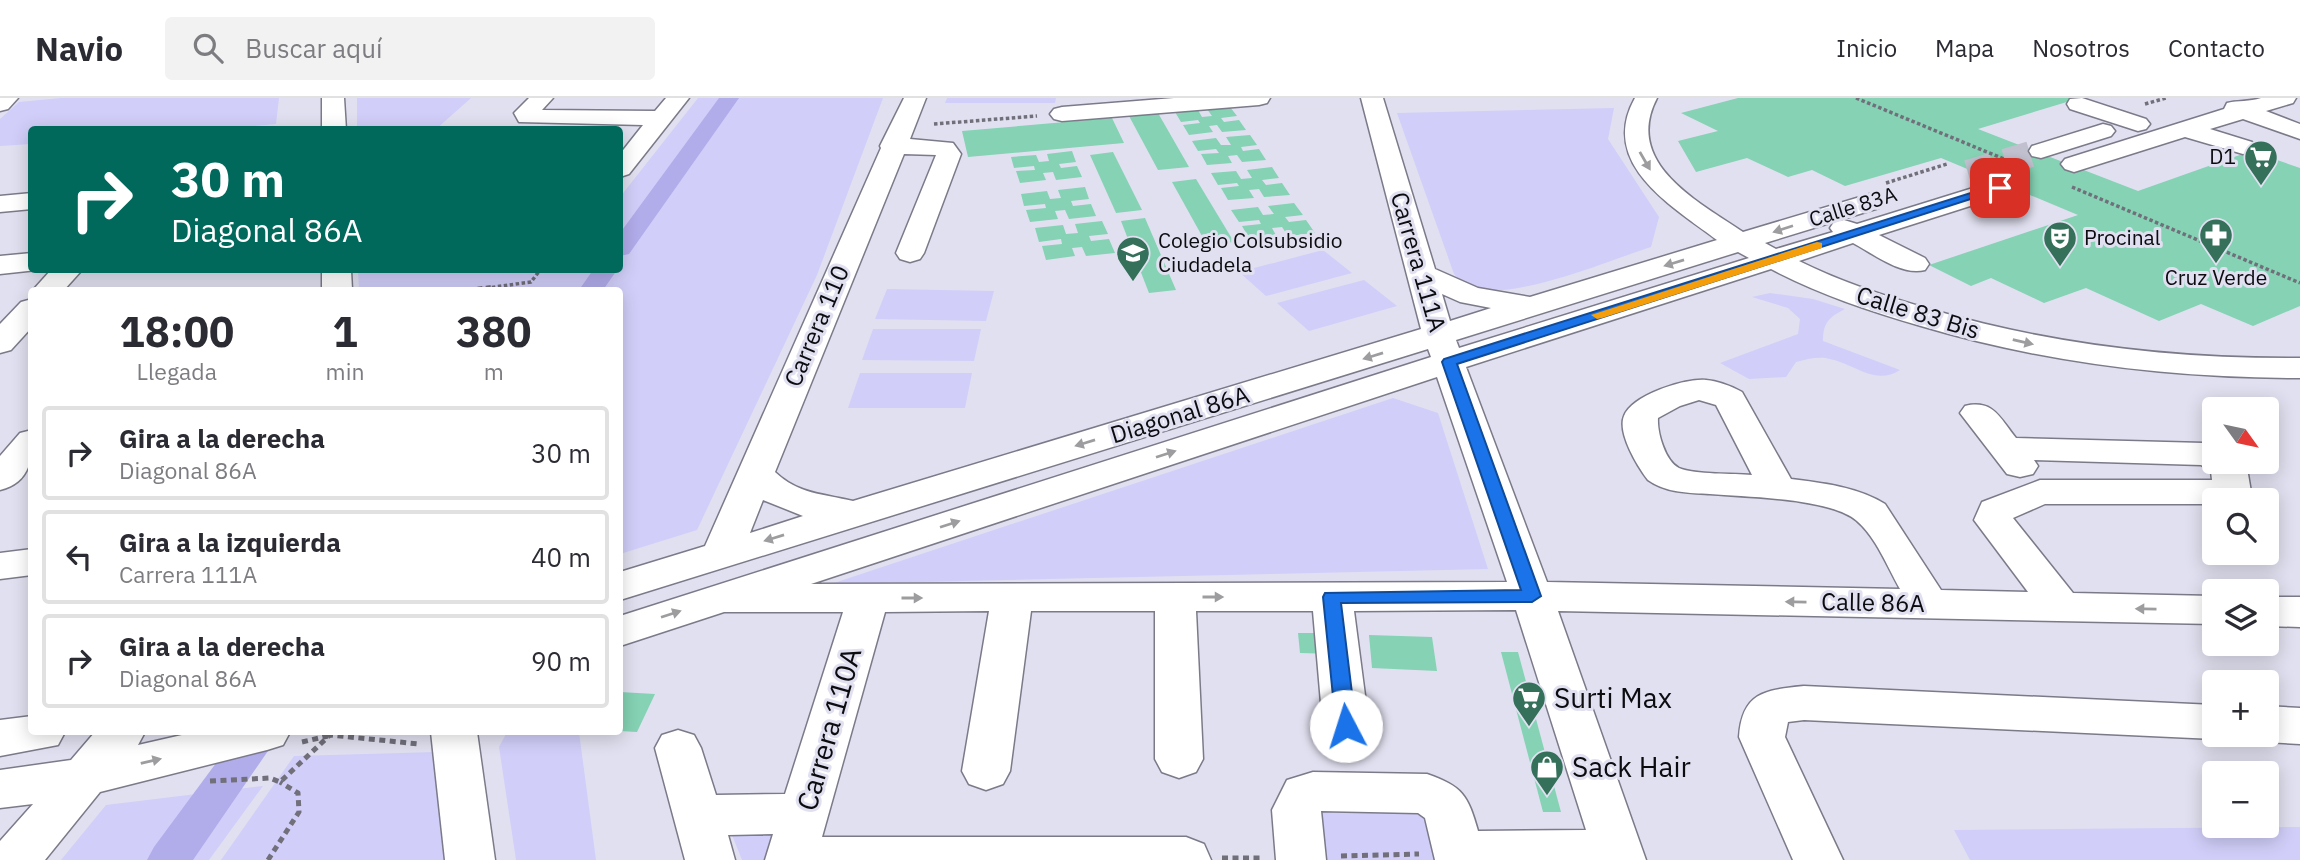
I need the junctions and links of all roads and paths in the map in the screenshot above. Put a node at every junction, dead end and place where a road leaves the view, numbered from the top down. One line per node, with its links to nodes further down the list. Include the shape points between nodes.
1 (7, 98): 13 (street)
2 (333, 98): 20 (street)
3 (542, 98): 19 (street, via 527,117)
4 (601, 98): 19 (street)
5 (678, 98): 17 (street)
6 (915, 98): 23 (street, Carrera 110)
7 (1259, 98): 16 (street)
8 (1372, 98): 40 (street, Carrera 111A)
9 (1646, 98): 32 (street, Calle 83 Bis, one-way to 32, via 1637,111 1634,133 1642,158 1661,185 1694,214)
10 (1856, 98): 25 (path)
11 (2285, 98): 15 (street)
12 (2210, 99): 15 (street); 18 (street)
13 (0, 104)
14 (2078, 104): 18 (street)
15 (2243, 110): 21 (street); 22 (street)
16 (1062, 114): 23 (path)
17 (661, 118): 19 (street); 26 (street)
18 (2133, 122): 21 (street); 25 (street)
19 (578, 125)
20 (334, 126)
21 (2177, 132): 24 (street); 27 (street)
22 (2300, 132)
23 (897, 136): 33 (street, via 944,148 949,154); 58 (street, Carrera 110)
24 (2243, 148)
25 (2036, 156): 27 (street)
26 (623, 165)
27 (2074, 172): 41 (path)
28 (28, 201): 29 (street)
29 (0, 204)
30 (1822, 217): 31 (street); 31 (street, Calle 83A, via 1966,173 2001,187); 32 (street, Calle 83A, one-way to 32)
31 (1854, 233): 34 (street, Calle 83A); 36 (street)
32 (1740, 243): 34 (street, Calle 83 Bis); 44 (street, Diagonal 86A, one-way to 44)
33 (910, 253)
34 (1773, 260): 48 (street, Diagonal 86A); 50 (street, Calle 83 Bis, one-way to 50, via 1852,294 1936,321 2052,349 2160,364)
35 (28, 262): 37 (street)
36 (1915, 264)
37 (0, 265)
38 (64, 273): 42 (street)
39 (538, 273): 43 (path, via 531,282)
40 (1422, 274): 44 (street, via 1471,296); 48 (street, Carrera 111A)
41 (2300, 283)
42 (51, 287)
43 (493, 287)
44 (1535, 306): 48 (street, Diagonal 86A)
45 (28, 312): 47 (street)
46 (28, 342): 47 (street)
47 (0, 344)
48 (1444, 349): 52 (street, Diagonal 86A); 54 (street, Carrera 111A); 63 (street, Diagonal 86A, one-way to 63)
49 (2300, 368): 50 (street, Calle 83 Bis)
50 (2262, 370): 51 (street)
51 (2300, 381)
52 (1383, 383): 54 (street, via 1442,401); 71 (street, Diagonal 86A, one-way to 52)
53 (1977, 413): 56 (street)
54 (1469, 419): 68 (street, Carrera 111A)
55 (28, 445): 60 (street)
56 (2005, 448): 57 (street); 62 (street)
57 (2202, 454)
58 (755, 473): 63 (street, via 770,489 793,502); 64 (street, Carrera 110)
59 (2230, 474): 62 (street, via 2232,492)
60 (0, 479)
61 (1778, 488): 74 (street, via 1853,502 1871,511)
62 (2040, 492): 75 (street, via 1995,511 1993,520)
63 (856, 513): 64 (street, Diagonal 86A, one-way to 64)
64 (720, 555): 67 (street, Diagonal 86A)
65 (28, 562): 66 (street)
66 (0, 566)
67 (623, 585)
68 (1532, 596): 70 (street, Diagonal 86A); 74 (street, Calle 86A, one-way to 68); 98 (street, Carrera 111A)
69 (1175, 597): 70 (street, Diagonal 86A, one-way to 70); 73 (street, Diagonal 86A); 90 (street)
70 (1332, 597): 82 (street)
71 (722, 598): 72 (street, Diagonal 86A); 79 (street, Diagonal 86A, one-way to 71)
72 (868, 598): 73 (street, Diagonal 86A, one-way to 73); 97 (street, Carrera 110A)
73 (1012, 598): 92 (street)
74 (1929, 604): 75 (street, Calle 86A)
75 (2063, 608): 76 (street, Calle 86A, one-way to 75)
76 (2202, 610)
77 (2279, 611): 78 (street)
78 (2300, 612)
79 (623, 630)
80 (2202, 721): 105 (street, via 1804,703 1776,706 1763,717 1762,737)
81 (2279, 725): 83 (street)
82 (1346, 726)
83 (2300, 726)
84 (28, 734): 87 (street)
85 (119, 735): 93 (street)
86 (262, 735): 91 (street)
87 (0, 737)
88 (455, 740): 94 (path, via 330,736); 103 (street)
89 (678, 748): 96 (street)
90 (1179, 759)
91 (212, 763): 93 (street, one-way to 91); 94 (path)
92 (986, 771)
93 (84, 777): 95 (street); 101 (street)
94 (280, 782): 102 (path, via 298,793 299,812)
95 (0, 789)
96 (703, 838): 97 (street)
97 (795, 844): 100 (street)
98 (1619, 855): 99 (street)
99 (1460, 856): 104 (street, via 1447,807 1427,794 1313,791 1304,794 1296,810)
100 (1185, 859)
101 (15, 860)
102 (268, 860)
103 (470, 860)
104 (1301, 860)
105 (1818, 860)

